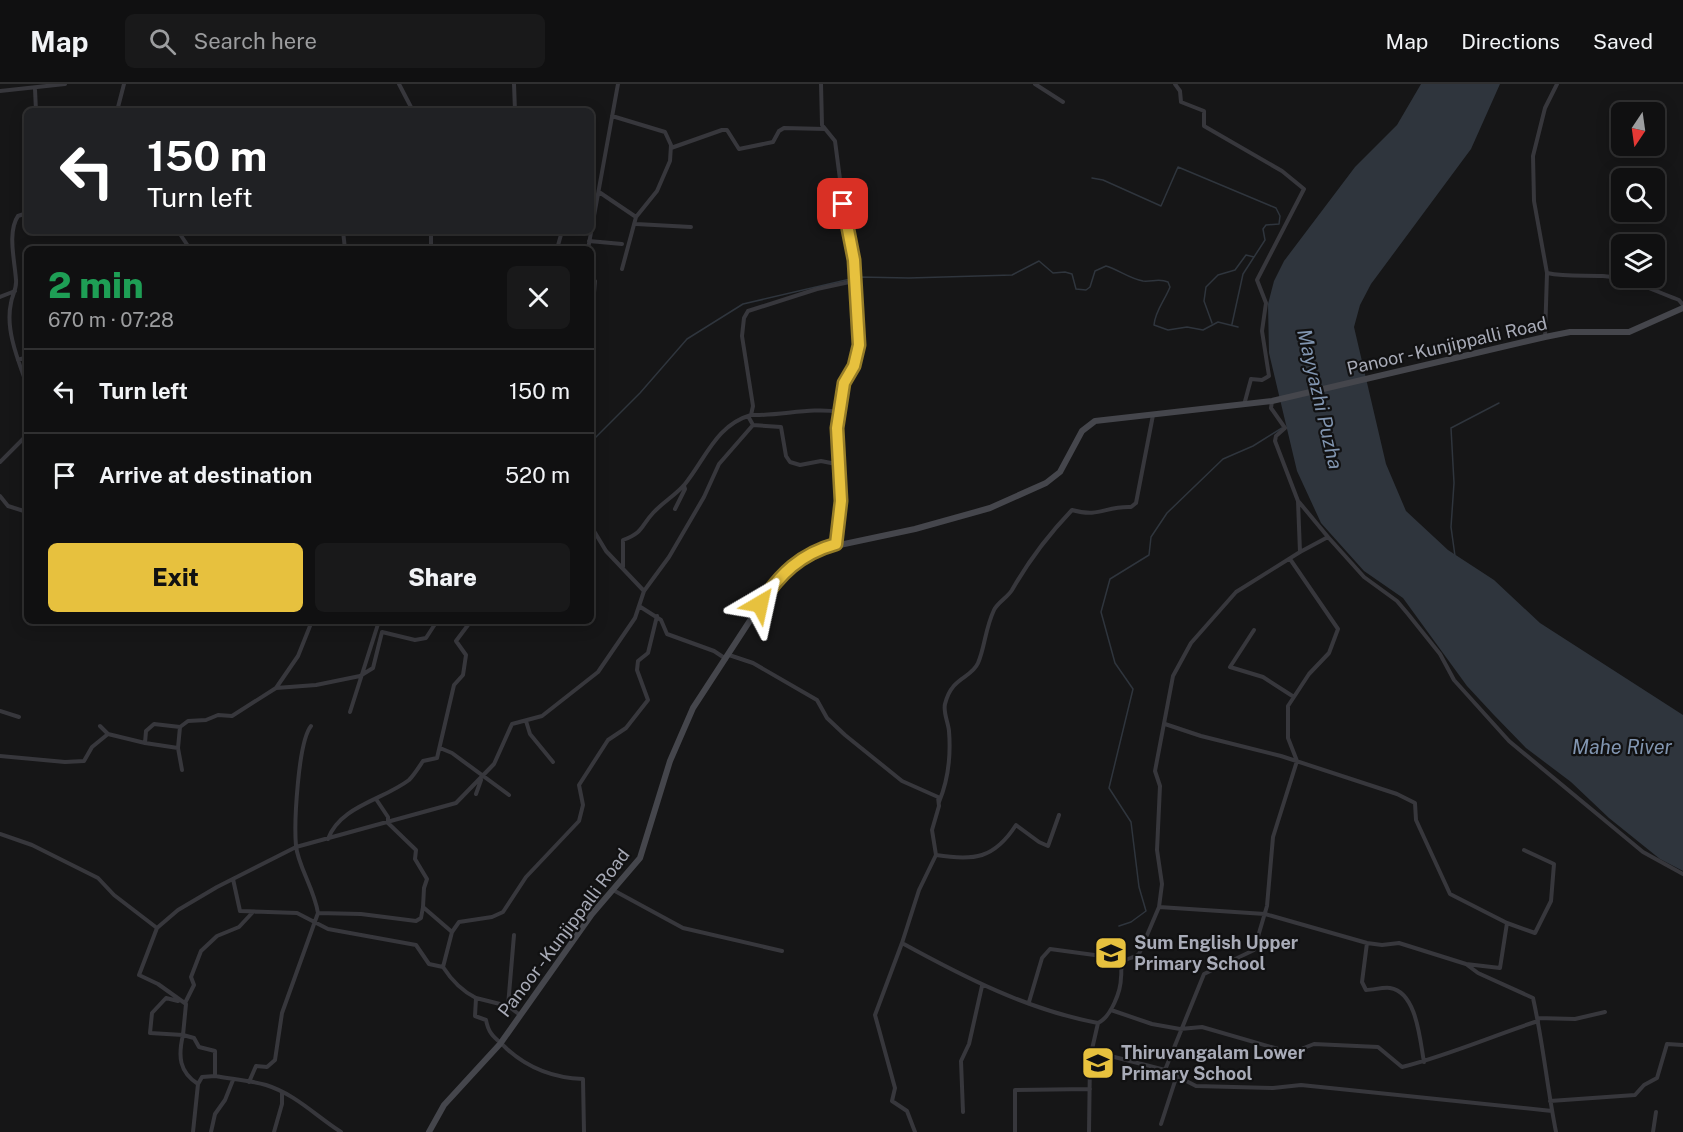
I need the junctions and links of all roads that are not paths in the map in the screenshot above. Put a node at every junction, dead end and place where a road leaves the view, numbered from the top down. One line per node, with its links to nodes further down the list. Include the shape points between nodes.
1 (65, 84): 10 (street)
2 (124, 84): 14 (street)
3 (399, 84): 15 (street)
4 (514, 84): 16 (street)
5 (618, 84): 17 (street)
6 (821, 84): 18 (street)
7 (1035, 84): 12 (street)
8 (1175, 84): 45 (street, via 1181,102 1204,111 1204,126 1282,171 1305,189 1257,280 1266,303 1262,330 1269,376 1251,379)
9 (1557, 84): 31 (street, via 1545,108 1533,156 1534,201)
10 (37, 89): 11 (street); 13 (street)
11 (0, 91)
12 (1063, 102)
13 (36, 108)
14 (118, 108)
15 (411, 108)
16 (515, 108)
17 (612, 116): 19 (street, via 664,132); 20 (street)
18 (825, 129): 19 (street, via 784,128 773,142 739,149 728,130 722,130); 34 (street, via 835,141)
19 (671, 148): 23 (street, via 670,161 657,191)
20 (599, 192): 22 (street); 23 (street)
21 (24, 214): 36 (street, via 15,222)
22 (594, 216)
23 (636, 217): 24 (street)
24 (636, 224): 25 (street); 30 (street)
25 (691, 227)
26 (590, 234): 27 (street)
27 (589, 241): 28 (street); 29 (street)
28 (622, 244)
29 (588, 246)
30 (622, 270)
31 (1546, 273): 32 (street, via 1562,277); 40 (street)
32 (1611, 277)
33 (594, 280): 37 (street)
34 (854, 281): 46 (street, via 858,351 844,383); 47 (street, via 748,311 742,326 753,406)
35 (1651, 288): 39 (street, via 1679,300)
36 (15, 291): 38 (street); 42 (street, via 10,303)
37 (594, 293)
38 (0, 297)
39 (1683, 306): 40 (main road, Panoor - Kunjippalli Road, via 1629,332 1570,332)
40 (1545, 337): 44 (main road, Panoor - Kunjippalli Road)
41 (24, 358): 42 (street)
42 (18, 360): 43 (street)
43 (24, 377)
44 (1272, 401): 45 (main road, Panoor - Kunjippalli Road); 55 (street, via 1271,408 1285,428 1275,441)
45 (1244, 405): 48 (main road, Panoor - Kunjippalli Road)
46 (840, 412): 47 (street); 52 (street, via 837,428)
47 (750, 415): 49 (street); 53 (street, via 730,424 709,447)
48 (1153, 415): 60 (main road, Panoor - Kunjippalli Road, via 1095,421 1082,431 1054,478 990,508 915,529); 96 (street, via 1136,503 1098,514 1072,510 995,608 978,664 950,687 944,707 951,764)
49 (753, 425): 52 (street, via 781,427 790,462); 64 (street, via 719,464 669,557)
50 (24, 438): 51 (street)
51 (0, 462)
52 (841, 465): 60 (street)
53 (684, 486): 56 (street); 63 (street, via 653,513 640,532 623,540)
54 (0, 496): 57 (street, via 8,506)
55 (1298, 501): 59 (street); 61 (street)
56 (675, 509)
57 (24, 511)
58 (594, 531): 63 (street, via 606,551)
59 (1328, 537): 61 (street); 104 (street, via 1364,577 1397,601 1440,654 1454,680 1509,741 1643,852)
60 (836, 544): 72 (main road, Panoor - Kunjippalli Road, via 803,557 775,582)
61 (1300, 552): 62 (street)
62 (1290, 559): 75 (street, via 1338,629 1329,653); 80 (street, via 1236,592 1191,643 1173,676)
63 (623, 567): 64 (street)
64 (644, 591): 65 (street)
65 (639, 606): 66 (street); 79 (street, via 598,672 542,716)
66 (657, 616): 72 (street, via 664,622 667,634); 115 (street, via 648,653 638,661 637,670 648,700 626,728 608,740 579,785 583,805 579,821 526,877 503,912 459,922)
67 (311, 624): 74 (street, via 298,656)
68 (378, 624): 73 (street)
69 (435, 624): 73 (street, via 426,638 415,640 382,632 373,668)
70 (469, 624): 87 (street, via 456,641 466,655 463,675 454,685)
71 (1254, 630): 75 (street, via 1230,667 1263,677)
72 (728, 657): 96 (street, via 753,663 818,700 844,735 893,775 912,787 935,794); 106 (main road, Panoor - Kunjippalli Road, via 693,708 677,743 644,851)
73 (360, 676): 74 (street); 77 (street)
74 (276, 688): 83 (street, via 232,716 188,721)
75 (1294, 697): 89 (street, via 1288,706 1288,738)
76 (0, 711): 78 (street)
77 (350, 712)
78 (19, 717)
79 (526, 721): 90 (street, via 530,734); 92 (street, via 508,728 497,759)
80 (1165, 724): 89 (street); 108 (street, via 1155,771 1160,786)
81 (100, 726): 84 (street)
82 (311, 726): 101 (street, via 301,753)
83 (180, 727): 85 (street, via 151,726); 86 (street)
84 (108, 734): 85 (street); 88 (street, via 92,747 84,761)
85 (145, 742): 86 (street)
86 (177, 748): 91 (street)
87 (440, 748): 92 (street); 95 (street, via 437,758 423,761 410,779)
88 (0, 756)
89 (1297, 761): 111 (street, via 1273,837); 113 (street, via 1415,802 1416,820 1450,894)
90 (553, 762)
91 (182, 770)
92 (483, 776): 93 (street); 94 (street); 98 (street, via 456,802)
93 (476, 794)
94 (509, 795)
95 (376, 799): 98 (street); 100 (street, via 341,819 333,826)
96 (939, 802): 103 (street, via 933,825)
97 (1059, 815): 103 (street, via 1048,846 1018,824 1002,843 984,855)
98 (388, 823): 100 (street); 107 (street, via 416,850 415,859 427,879)
99 (0, 834): 114 (street, via 32,844 98,878)
100 (328, 840): 101 (street)
101 (296, 847): 105 (street); 110 (street)
102 (1524, 850): 113 (street, via 1554,864 1551,901 1535,933)
103 (936, 855): 117 (street, via 919,890)
104 (1683, 874)
105 (233, 879): 109 (street, via 240,911); 114 (street, via 178,910)
106 (613, 890): 119 (street, via 683,928); 130 (main road, Panoor - Kunjippalli Road, via 546,975)
107 (423, 907): 110 (street, via 421,918 416,921); 115 (street)
108 (1159, 907): 111 (street); 120 (street, via 1139,954)
109 (253, 912): 112 (street, via 297,913); 126 (street, via 239,927 217,936 201,951)
110 (318, 912): 112 (street)
111 (1265, 914): 118 (street); 133 (street, via 1254,950 1204,974)
112 (315, 920): 122 (street, via 328,930 416,945 429,964); 143 (street, via 282,1013 276,1060 267,1067 256,1066)
113 (1507, 923): 121 (street, via 1500,968)
114 (157, 928): 126 (street, via 139,975)
115 (452, 932): 122 (street)
116 (514, 935): 127 (street)
117 (902, 943): 123 (street); 158 (street, via 874,1016 896,1088 892,1101 907,1111)
118 (1367, 943): 121 (street, via 1399,943); 138 (street, via 1362,982 1366,990 1390,988 1401,993 1417,1018)
119 (782, 951)
120 (1125, 960): 125 (street, via 1050,950 1042,958); 128 (street)
121 (1466, 964): 131 (street, via 1533,998)
122 (443, 967): 124 (street, via 458,986)
123 (982, 986): 125 (street); 149 (street, via 969,1044 961,1061)
124 (476, 998): 127 (street); 135 (street, via 475,1016 486,1020 489,1033)
125 (1029, 1002): 132 (street)
126 (186, 1004): 134 (street); 134 (street, via 166,998 152,1013 150,1033)
127 (508, 1006): 130 (street)
128 (1111, 1010): 132 (street); 133 (street)
129 (1605, 1012): 131 (street, via 1575,1019)
130 (520, 1015): 135 (main road, Panoor - Kunjippalli Road)
131 (1538, 1019): 138 (street); 147 (street)
132 (1098, 1023): 137 (street)
133 (1180, 1029): 138 (street, via 1202,1027 1296,1051 1314,1044 1378,1047 1402,1067); 139 (street)
134 (183, 1035): 141 (street, via 194,1038 199,1047 215,1052); 144 (street, via 179,1061 188,1077)
135 (500, 1044): 156 (main road, Panoor - Kunjippalli Road, via 444,1105); 157 (street, via 532,1068 583,1079)
136 (1683, 1045): 147 (street, via 1667,1044 1657,1078 1635,1095)
137 (1091, 1051): 139 (street); 145 (street)
138 (1424, 1062)
139 (1165, 1070): 140 (street)
140 (1177, 1075): 148 (street, via 1196,1086 1301,1085); 151 (street)
141 (214, 1076): 142 (street); 144 (street, via 202,1077)
142 (232, 1080): 143 (street); 153 (street, via 215,1114)
143 (249, 1082): 146 (street)
144 (198, 1084): 152 (street)
145 (1090, 1089): 159 (street, via 1015,1090); 160 (street)
146 (282, 1092): 154 (street); 155 (street, via 310,1107)
147 (1550, 1101): 148 (street)
148 (1552, 1111): 161 (street)
149 (963, 1112)
150 (1656, 1112): 162 (street)
151 (1161, 1124)
152 (193, 1132)
153 (211, 1132)
154 (274, 1132)
155 (341, 1132)
156 (429, 1132)
157 (584, 1132)
158 (915, 1132)
159 (1015, 1132)
160 (1089, 1132)
161 (1556, 1132)
162 (1653, 1132)

